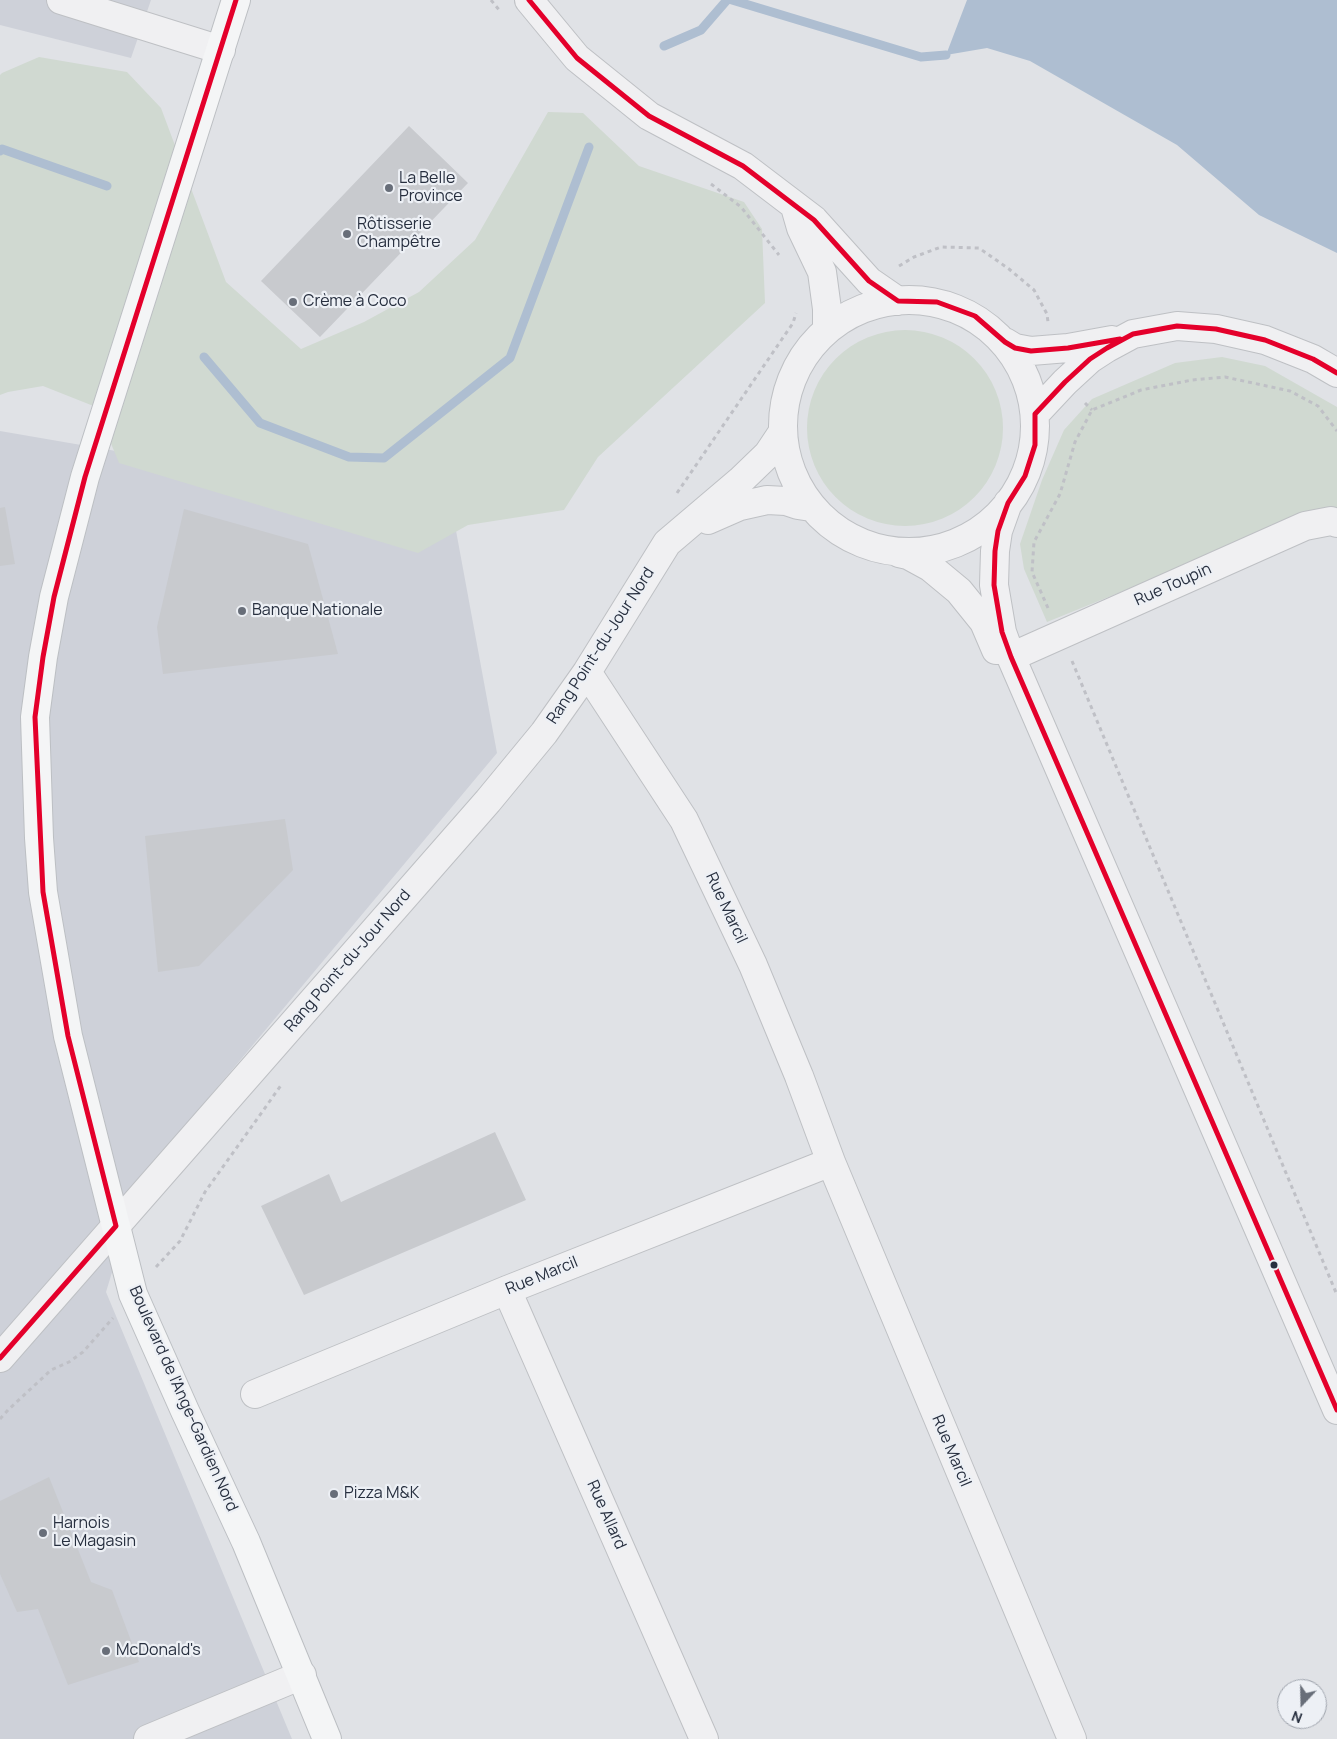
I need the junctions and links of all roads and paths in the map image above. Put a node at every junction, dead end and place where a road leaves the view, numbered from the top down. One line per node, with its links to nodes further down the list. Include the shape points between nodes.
1 (61, 0): 4 (street)
2 (236, 0): 4 (main road, Boulevard de l'Ange-Gardien Nord)
3 (529, 0): 5 (street, via 577,58 650,116 743,166)
4 (221, 50): 29 (main road, Boulevard de l'Ange-Gardien Nord, via 85,477 54,597 36,717 43,892 68,1036)
5 (795, 207): 7 (street, via 814,220 869,281); 10 (street, via 801,228 822,272)
6 (894, 268): 9 (path, via 941,247 979,248 1034,290 1047,314)
7 (898, 301): 10 (street, via 860,310); 12 (street, via 938,302 975,316)
8 (799, 305): 17 (path, via 793,323)
9 (1048, 324)
10 (827, 330): 16 (street, via 807,351 792,376 784,404)
11 (1123, 338): 12 (street, via 1031,351); 13 (street, via 1177,326 1216,329 1265,340 1313,359); 14 (street, via 1090,359)
12 (1005, 342): 14 (street, via 1026,376)
13 (1337, 373)
14 (1035, 414): 18 (street, via 1035,446 1025,476)
15 (1337, 430): 23 (path, via 1318,406 1290,391 1225,377 1141,390 1092,410 1075,442 1060,494 1034,542 1032,572)
16 (782, 433): 19 (street, via 791,472); 21 (street, Rang Point-du-Jour Nord, via 768,454 740,481)
17 (676, 496)
18 (1008, 503): 22 (street, via 982,528 952,544 917,552); 24 (street, via 998,532 994,585 1002,632)
19 (811, 507): 21 (street, Rang Point-du-Jour Nord, via 767,500 740,506); 22 (street, via 843,534)
20 (1337, 523): 24 (street, Rue Toupin, via 1331,521 1305,526)
21 (667, 543): 26 (street, Rang Point-du-Jour Nord)
22 (881, 550): 27 (street, via 908,555 930,567 959,591 984,622 1130,961)
23 (1047, 605)
24 (1011, 657): 27 (street)
25 (1075, 669): 31 (path)
26 (587, 672): 28 (street, Rue Marcil, via 684,820 753,965); 29 (street, Rang Point-du-Jour Nord, via 544,733 488,801)
27 (1153, 985): 35 (street)
28 (831, 1162): 30 (street, Rue Marcil); 41 (street, Rue Marcil)
29 (116, 1226): 33 (street, Rang Point-du-Jour Nord); 37 (main road, Boulevard de l'Ange-Gardien Nord, via 133,1294 246,1542)
30 (507, 1290): 34 (street, Rue Marcil); 40 (street, Rue Allard)
31 (1337, 1295)
32 (83, 1352): 36 (path, via 51,1370)
33 (0, 1358)
34 (255, 1394)
35 (1337, 1410)
36 (0, 1419)
37 (302, 1675): 38 (street); 39 (main road, Boulevard de l'Ange-Gardien Nord)
38 (148, 1739)
39 (327, 1739)
40 (704, 1739)
41 (1072, 1739)

